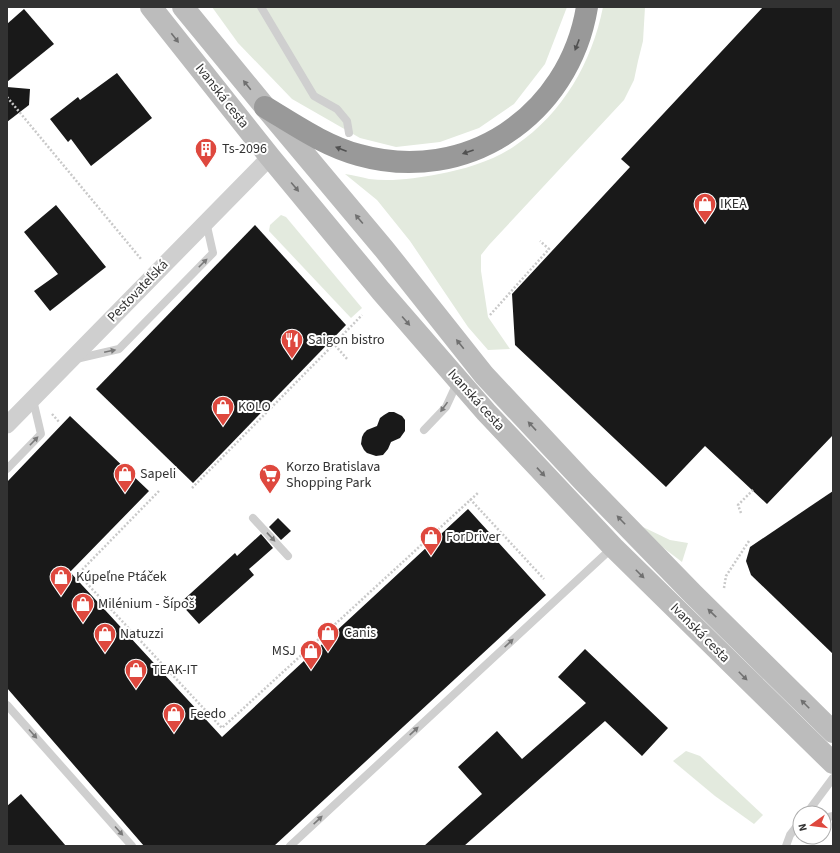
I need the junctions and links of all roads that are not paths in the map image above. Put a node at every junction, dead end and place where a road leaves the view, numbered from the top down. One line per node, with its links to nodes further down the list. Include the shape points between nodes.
1 (151, 7): 8 (street, Ivanská cesta, one-way to 8)
2 (183, 7): 5 (street, Ivanská cesta, one-way to 2)
3 (261, 7): 6 (lane, via 314,96 337,109 347,121)
4 (587, 7): 5 (highway, one-way to 5, via 580,38 572,58 548,96 527,118 503,135 458,155 422,162 380,160 359,155 330,145)
5 (265, 107): 7 (street, Ivanská cesta)
6 (349, 134)
7 (290, 137): 8 (street); 20 (street, Ivanská cesta, one-way to 7, via 682,583 484,375 384,249)
8 (270, 157): 9 (street, Pestovateľská); 11 (street, Ivanská cesta, one-way to 11)
9 (206, 222): 10 (street, Pestovateľská); 10 (lane, one-way to 9, via 119,349 213,254)
10 (72, 360): 12 (street, Pestovateľská)
11 (458, 381): 14 (lane, one-way to 14, via 446,406); 17 (street, Ivanská cesta, one-way to 17)
12 (32, 400): 13 (street, Pestovateľská); 15 (lane, one-way to 12, via 41,434)
13 (7, 426)
14 (424, 430)
15 (7, 469)
16 (253, 518): 18 (lane, one-way to 18)
17 (613, 547): 21 (street, Ivanská cesta, one-way to 21); 26 (lane, one-way to 17)
18 (288, 556)
19 (7, 705): 25 (lane, one-way to 25)
20 (833, 732)
21 (833, 763)
22 (833, 778): 23 (lane)
23 (813, 805)
24 (792, 833): 27 (lane)
25 (132, 846)
26 (290, 846)
27 (786, 846)

